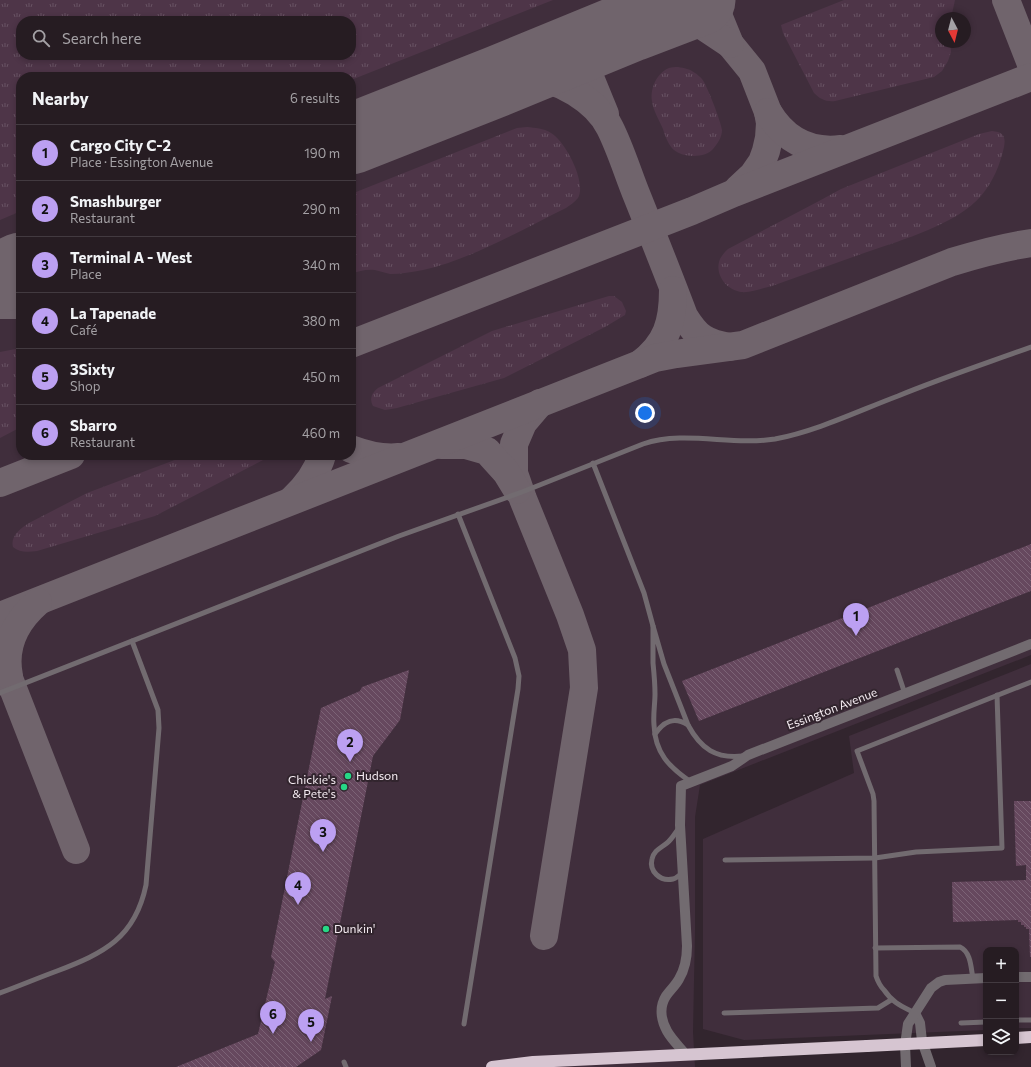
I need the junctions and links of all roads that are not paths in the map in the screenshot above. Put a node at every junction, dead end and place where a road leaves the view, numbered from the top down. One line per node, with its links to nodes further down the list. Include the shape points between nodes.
1 (1031, 347): 2 (lane, via 813,429 759,441 676,438 654,440)
2 (593, 463): 3 (lane, via 522,492); 4 (lane, via 644,593)
3 (458, 514): 5 (lane); 33 (lane, via 515,658 519,676)
4 (653, 626): 12 (lane, via 664,664); 13 (lane)
5 (132, 641): 9 (lane); 25 (lane, via 158,710 160,728 146,884 142,900 127,929 104,950)
6 (1031, 644): 10 (street, Essington Avenue)
7 (897, 670): 10 (lane)
8 (1031, 682): 11 (lane)
9 (0, 693)
10 (905, 694): 14 (street, Essington Avenue)
11 (997, 696): 17 (lane, via 857,751 874,798); 17 (lane, via 1002,848 916,852)
12 (688, 725): 13 (lane, via 678,720 668,722 661,725); 14 (lane, via 698,740 713,753 734,757)
13 (655, 734): 15 (lane, via 658,748 667,761)
14 (748, 756): 15 (street, Essington Avenue, via 732,766)
15 (691, 782): 16 (street, via 681,786)
16 (680, 825): 19 (street); 19 (lane, via 668,842 655,852 652,868 656,876 672,880)
17 (875, 858): 18 (lane); 20 (lane)
18 (725, 860)
19 (683, 871): 37 (street, via 686,961 679,979 663,1002 661,1013 666,1030)
20 (875, 948): 24 (lane, via 960,947 968,956); 26 (lane, via 877,980)
21 (1019, 977): 22 (street)
22 (1031, 977)
23 (983, 978): 24 (street)
24 (973, 979): 28 (street, via 939,982 931,988)
25 (0, 993)
26 (891, 1000): 27 (lane, via 878,1008); 28 (lane)
27 (724, 1013)
28 (915, 1013): 39 (street, via 907,1030); 40 (street)
29 (1019, 1020): 30 (lane)
30 (1031, 1020)
31 (983, 1022): 32 (lane)
32 (961, 1023)
33 (464, 1024)
34 (1019, 1038): 35 (highway)
35 (1031, 1038)
36 (983, 1040): 37 (highway, bridge)
37 (686, 1055): 38 (highway, via 533,1062)
38 (492, 1067)
39 (906, 1067)
40 (931, 1067)

